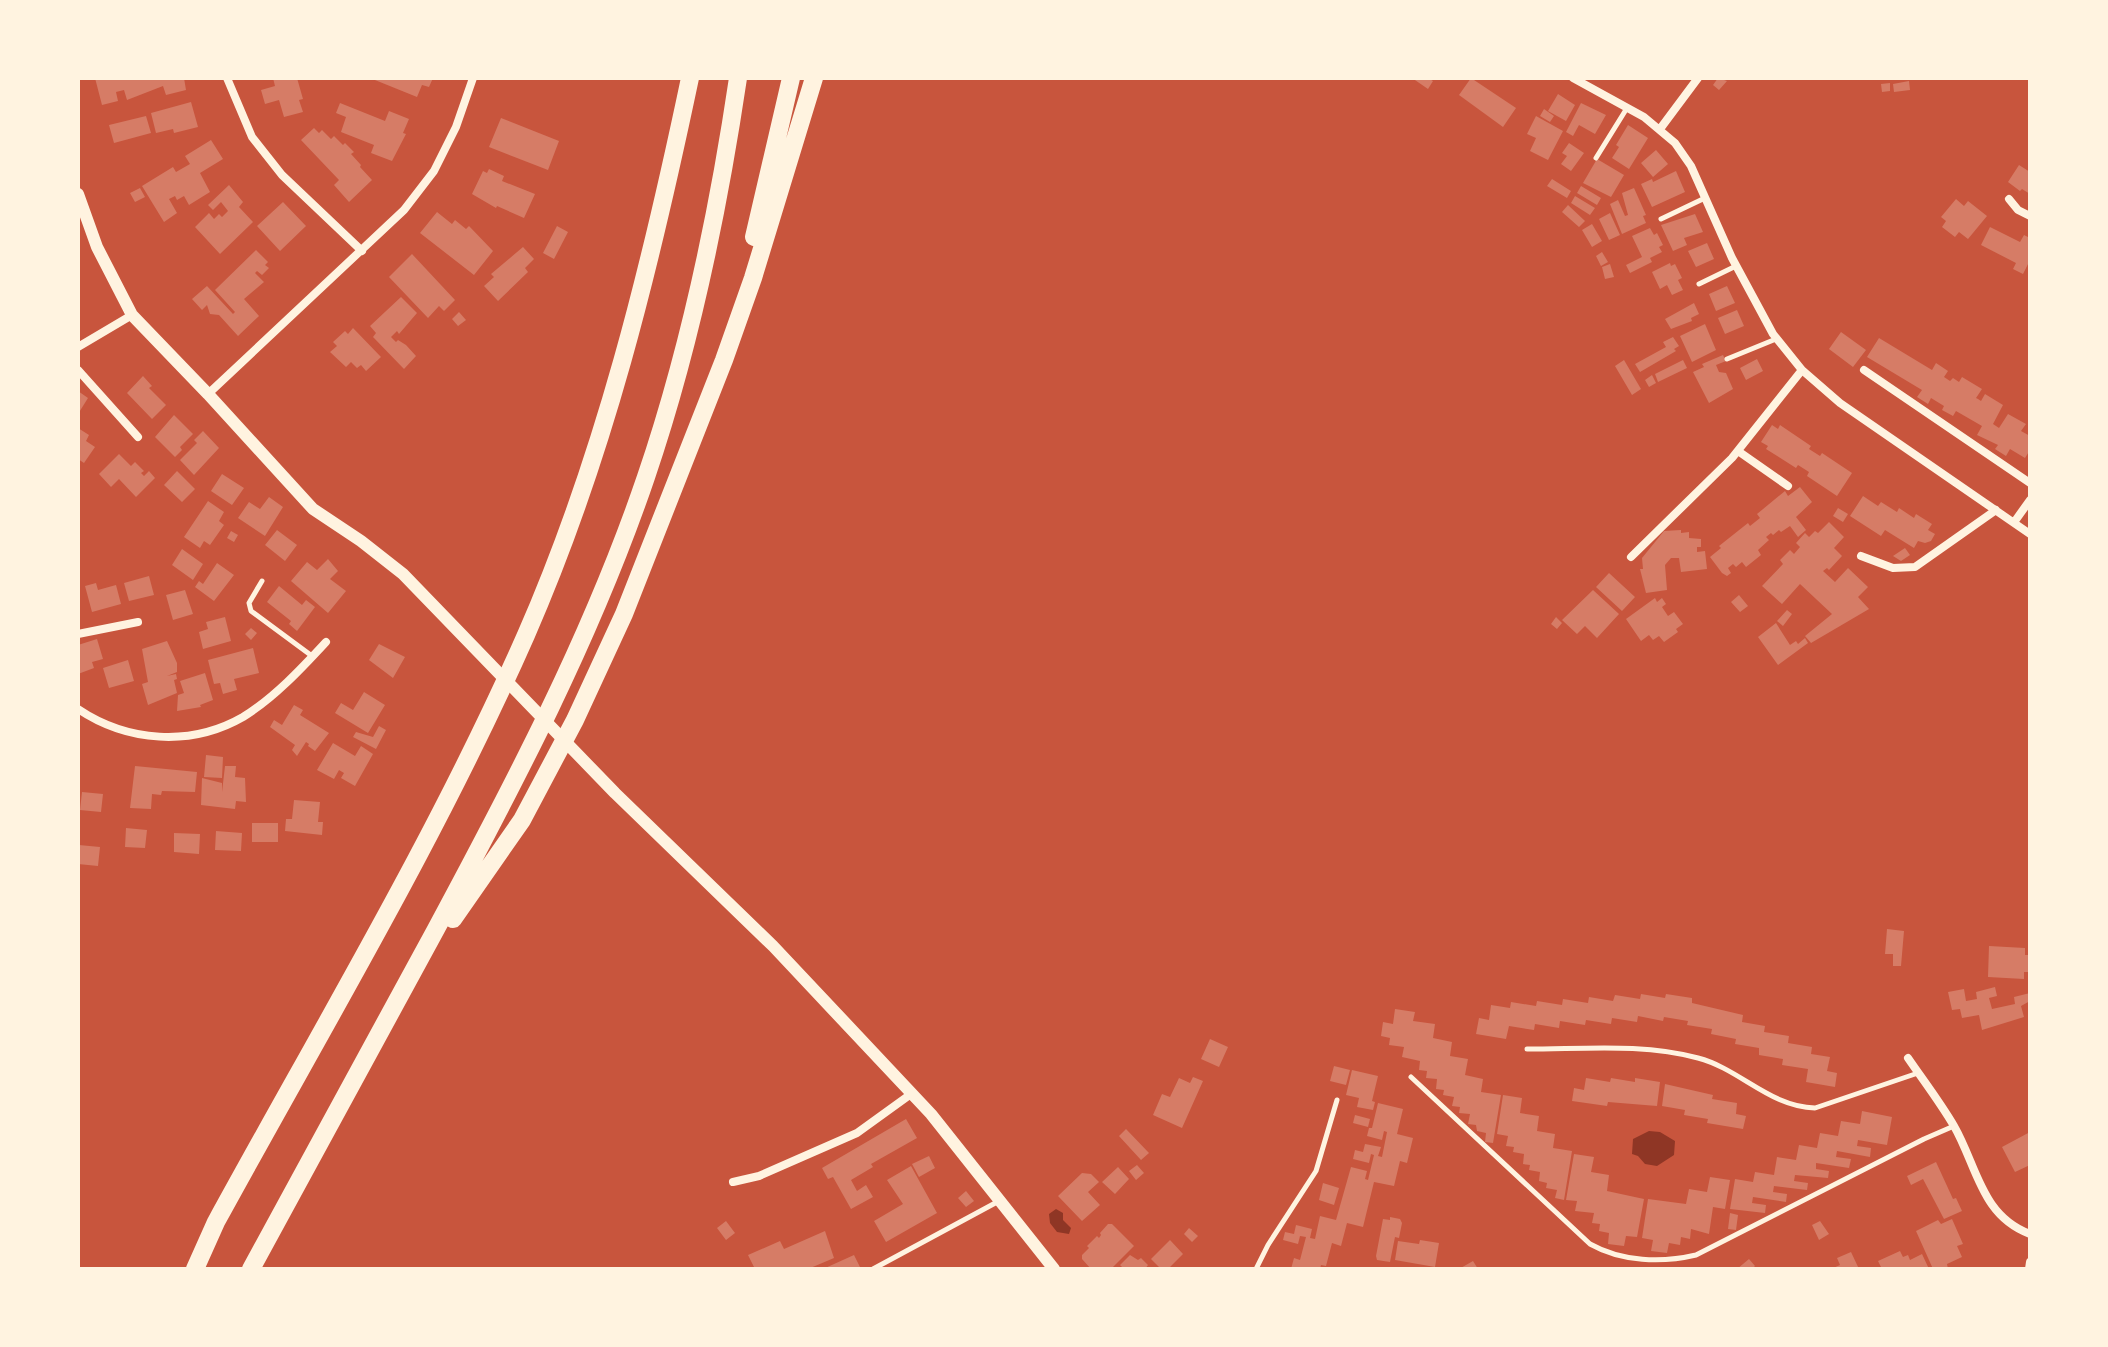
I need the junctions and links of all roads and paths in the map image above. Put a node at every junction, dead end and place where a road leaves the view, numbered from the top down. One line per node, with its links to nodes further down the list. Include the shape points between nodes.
1 (227, 78): 19 (street, via 252,137 282,175)
2 (473, 78): 19 (street, via 434,171)
3 (675, 78): 12 (highway)
4 (690, 78): 12 (highway)
5 (738, 78): 47 (highway, via 697,302 646,477 589,623 517,779)
6 (791, 78): 26 (highway)
7 (814, 78): 26 (highway)
8 (1573, 78): 10 (street)
9 (1698, 78): 11 (street)
10 (1627, 108): 11 (street); 13 (lane)
11 (1660, 129): 15 (street, via 1691,166)
12 (678, 133): 59 (highway, via 625,360 578,503 527,633 471,754)
13 (1596, 158)
14 (78, 194): 22 (street, via 97,247)
15 (1706, 198): 18 (lane); 20 (street)
16 (2009, 199): 17 (street)
17 (2030, 216)
18 (1661, 219)
19 (362, 251): 30 (street)
20 (1736, 266): 21 (lane); 23 (street)
21 (1699, 284)
22 (132, 315): 24 (street); 30 (street)
23 (1777, 338): 25 (lane); 28 (street)
24 (78, 347)
25 (1727, 359)
26 (724, 360): 47 (highway, via 624,614 575,720 522,820)
27 (78, 370): 31 (street)
28 (1802, 370): 32 (street); 36 (street, via 1840,403)
29 (1864, 370): 33 (street)
30 (208, 394): 52 (street, via 313,509 403,574 615,793 773,946)
31 (138, 437)
32 (1738, 451): 34 (street); 40 (street)
33 (2030, 483)
34 (1788, 486)
35 (2030, 500): 37 (street)
36 (1996, 510): 37 (street); 39 (street, via 1915,567 1893,568)
37 (2015, 521): 38 (street)
38 (2030, 534)
39 (1861, 556)
40 (1631, 557)
41 (262, 581): 45 (lane, via 249,603 251,611)
42 (138, 622): 43 (street)
43 (78, 634)
44 (326, 642): 45 (street)
45 (312, 656): 46 (street, via 244,716 211,732 172,739 142,735 97,722)
46 (78, 709)
47 (403, 990): 60 (highway)
48 (1527, 1049): 50 (lane, via 1663,1051 1700,1058 1801,1108 1815,1108)
49 (1908, 1058): 50 (street)
50 (1918, 1073): 54 (street)
51 (1411, 1077): 54 (lane, via 1590,1244 1628,1257 1668,1260 1696,1255)
52 (911, 1094): 55 (street, via 857,1133); 56 (street)
53 (1337, 1100): 63 (lane, via 1316,1171)
54 (1954, 1126): 57 (street, via 1992,1208)
55 (733, 1182)
56 (1000, 1201): 61 (lane); 62 (street)
57 (2030, 1234)
58 (2030, 1262): 64 (street)
59 (195, 1269)
60 (251, 1269)
61 (873, 1269)
62 (1054, 1269)
63 (1256, 1269)
64 (2029, 1269)

